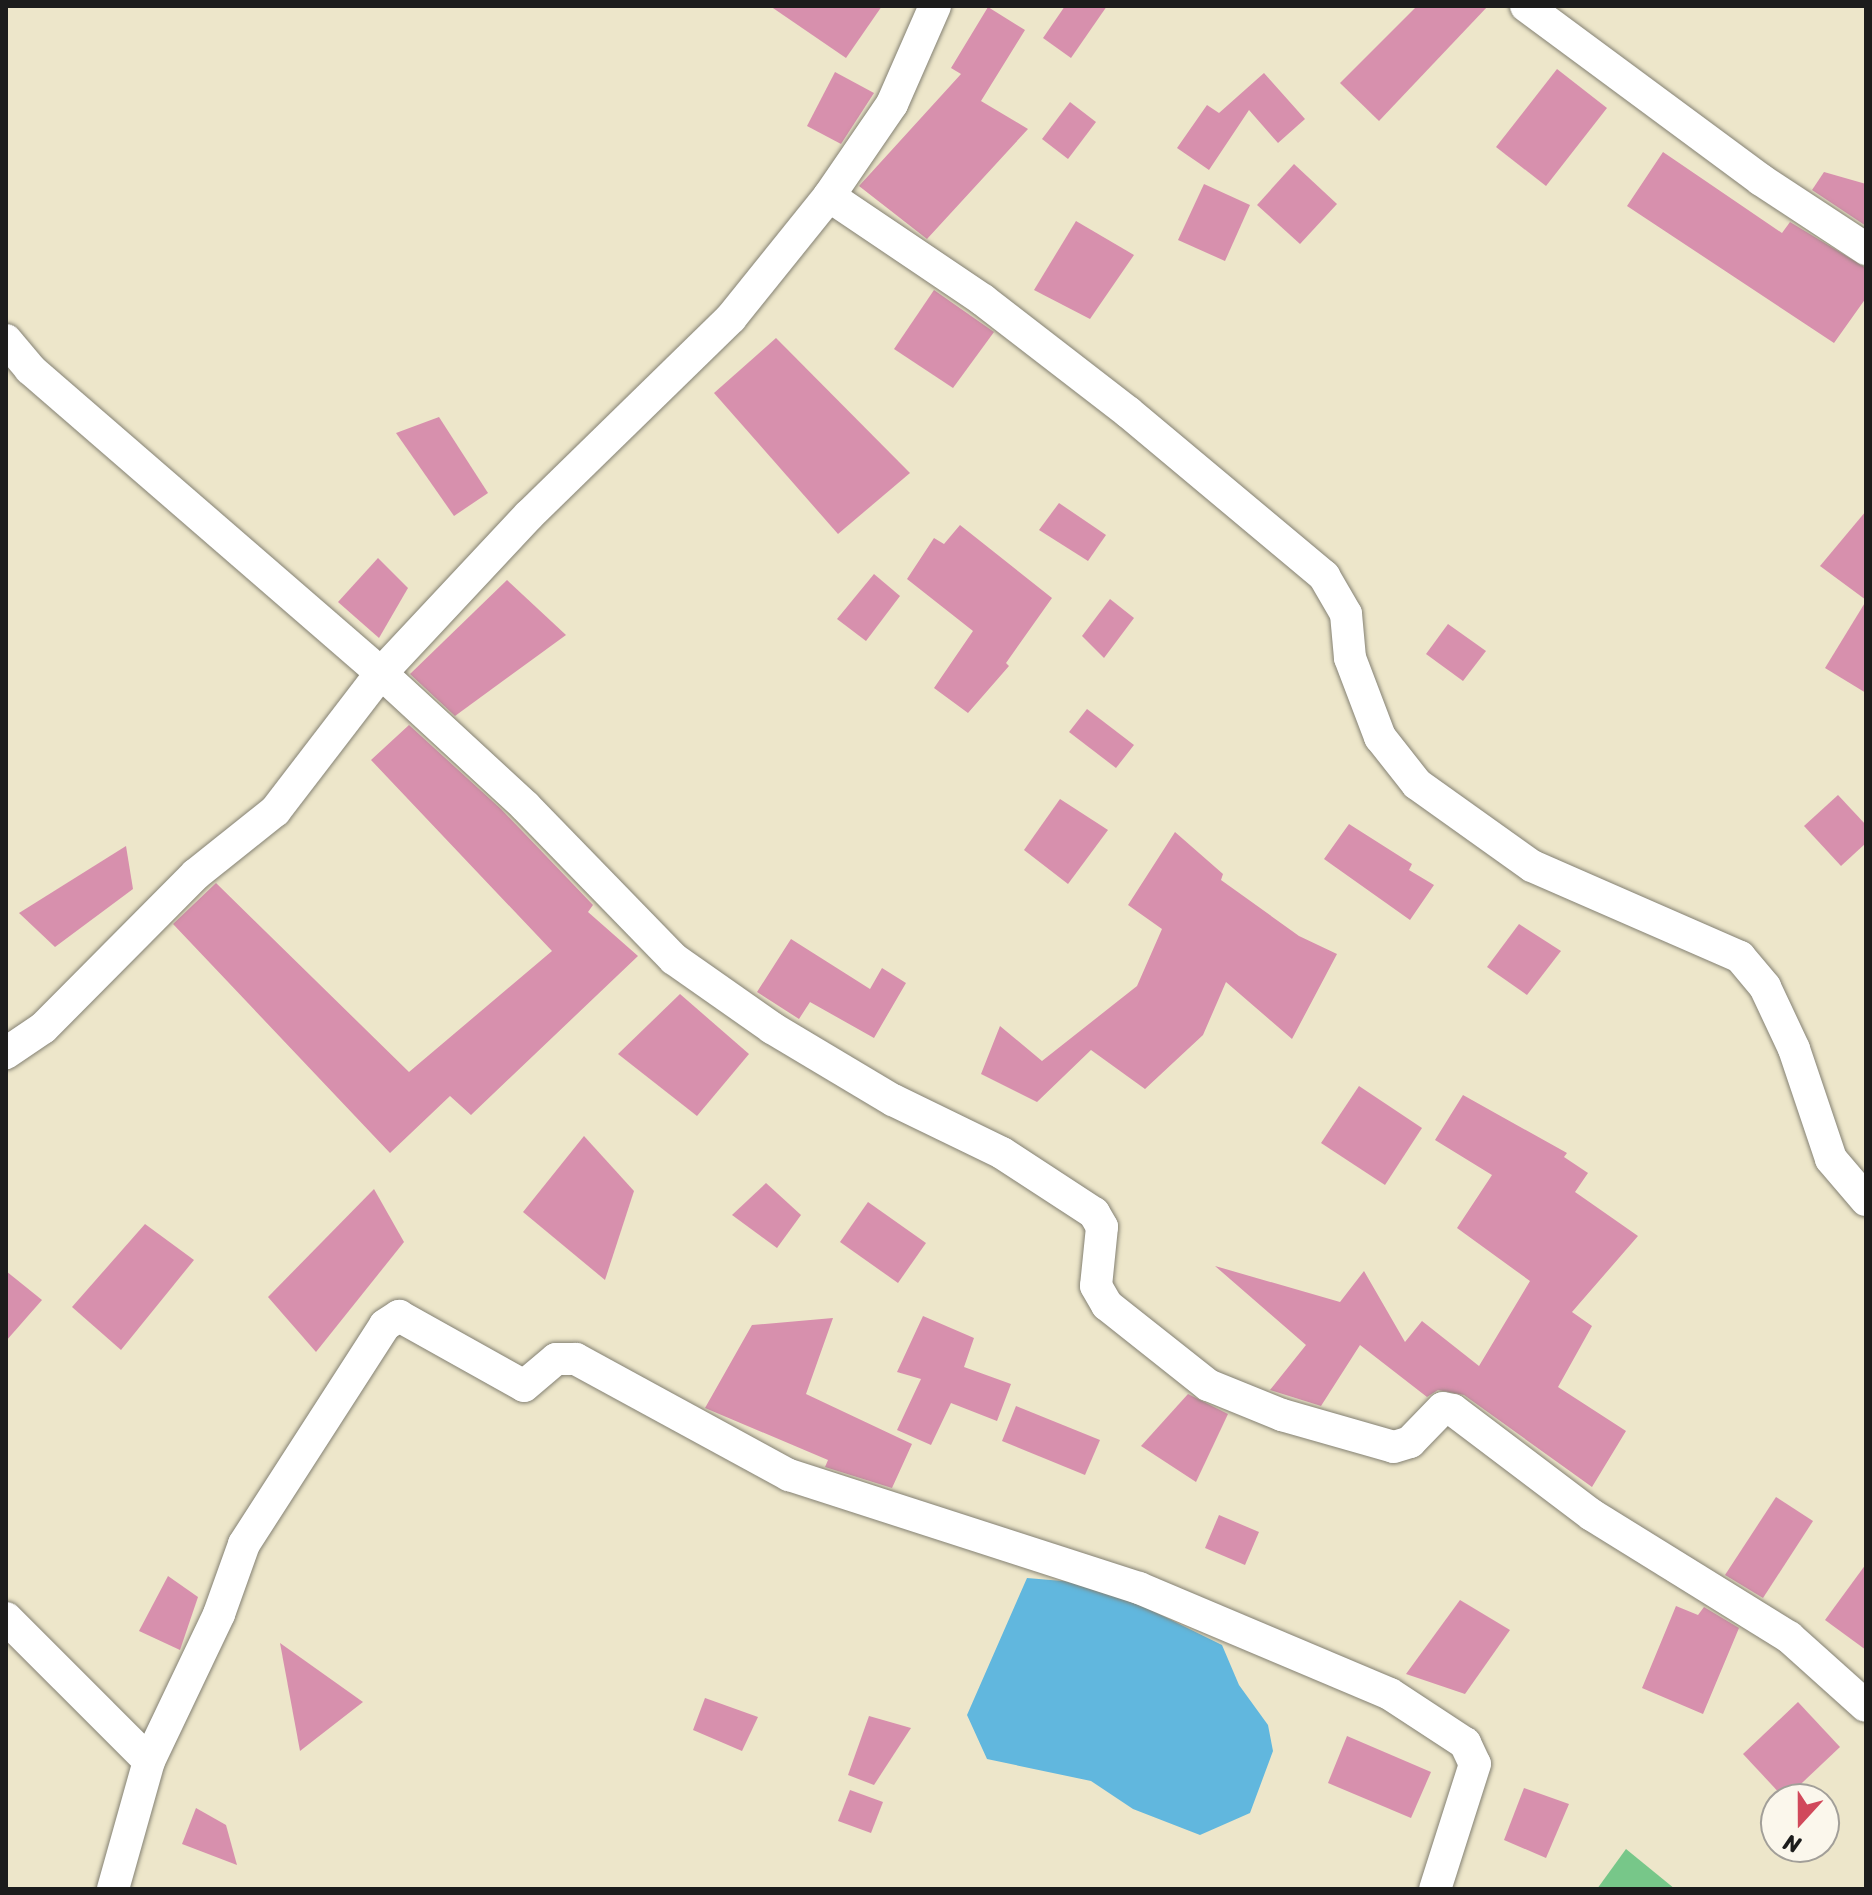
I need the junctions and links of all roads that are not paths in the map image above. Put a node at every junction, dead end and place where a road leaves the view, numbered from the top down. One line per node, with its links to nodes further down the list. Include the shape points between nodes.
1 (935, 6): 3 (street, via 892,104)
2 (1526, 6): 4 (street, via 1761,180)
3 (829, 196): 6 (street, via 731,318 529,515); 8 (street, via 995,310 1214,481 1324,576 1346,614 1350,658 1380,737 1417,784 1532,866 1740,957 1765,987 1794,1049 1831,1159)
4 (1866, 249)
5 (6, 340): 6 (street, via 30,369)
6 (381, 673): 7 (street, via 275,811 196,874 43,1028); 10 (street, via 526,807 674,959 772,1028 893,1100 1002,1153 1094,1213 1102,1227 1096,1286 1107,1305 1208,1385 1282,1415 1394,1447 1410,1442 1443,1408 1453,1410 1592,1515 1789,1637)
7 (6, 1053)
8 (1866, 1200)
9 (6, 1618): 11 (street)
10 (1866, 1706)
11 (149, 1761): 12 (street); 13 (street, via 219,1614 244,1544 385,1325 399,1316 524,1386 556,1359 576,1359 789,1475 1139,1588 1390,1694 1465,1743 1475,1764)
12 (113, 1889)
13 (1435, 1889)

